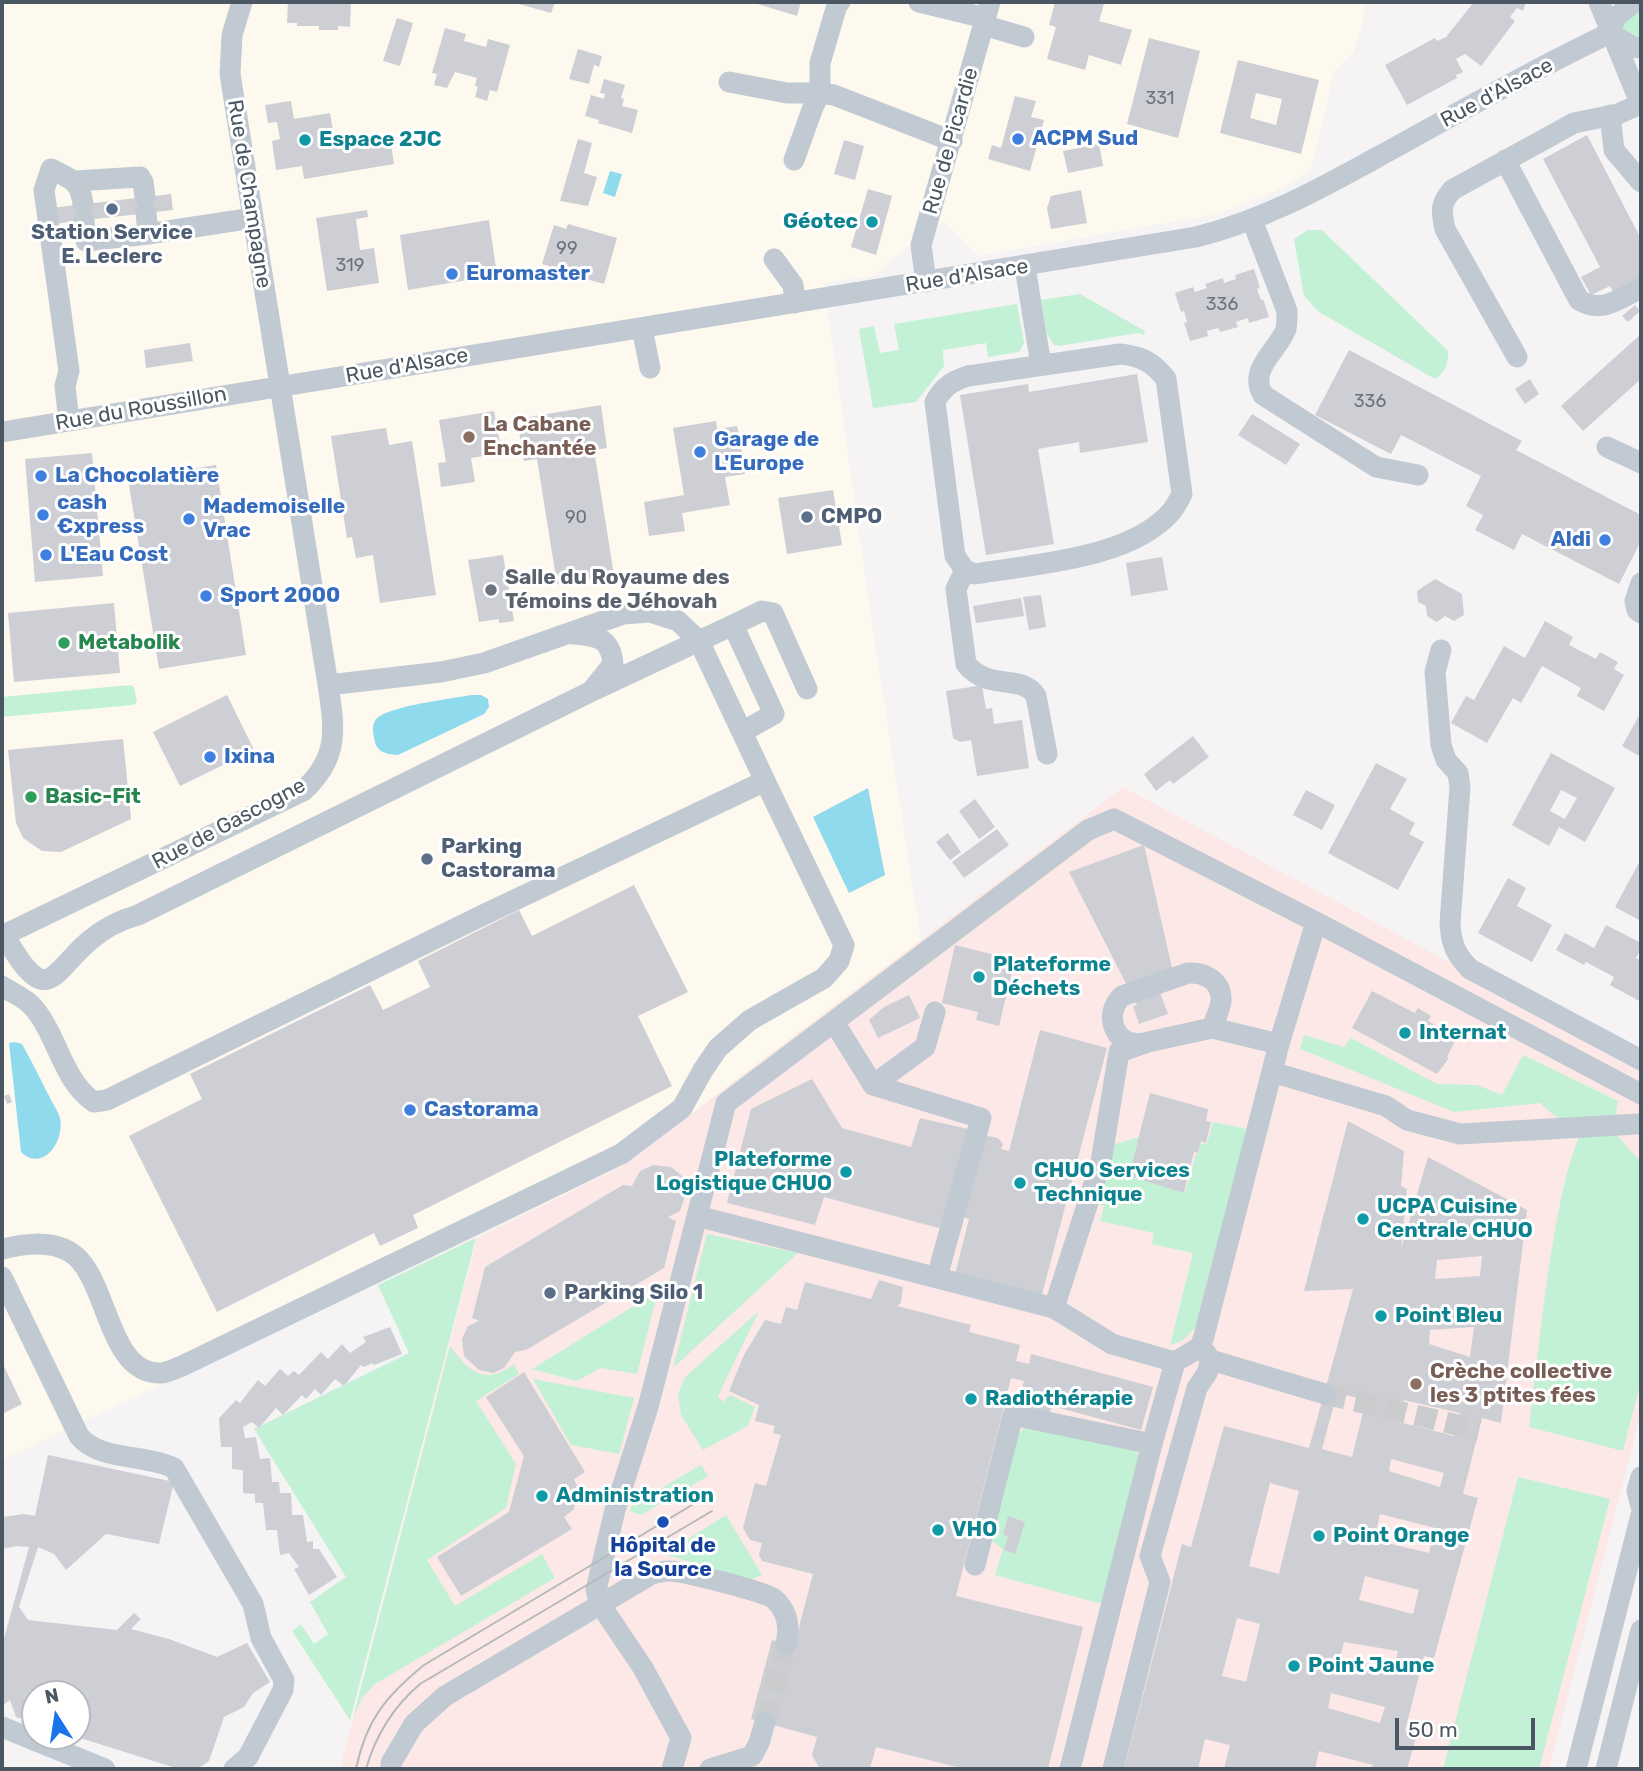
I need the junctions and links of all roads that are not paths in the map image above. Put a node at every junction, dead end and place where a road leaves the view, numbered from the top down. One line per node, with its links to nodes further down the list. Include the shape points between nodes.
1 (242, 2): 20 (street, Rue de Champagne, via 232,35 230,74)
2 (840, 2): 11 (street, via 820,63)
3 (919, 2): 6 (street)
4 (1599, 2): 7 (street)
5 (1634, 2): 7 (street, via 1615,18)
6 (986, 15): 8 (street); 14 (street, Rue de Picardie)
7 (1610, 33): 9 (street); 12 (street); 21 (street, Rue d'Alsace)
8 (1024, 37)
9 (1641, 48)
10 (729, 82): 11 (street, via 787,93)
11 (820, 93): 14 (street); 15 (street)
12 (1641, 105): 13 (street)
13 (1610, 115): 16 (street, via 1574,123); 18 (street, via 1614,150)
14 (952, 141): 24 (street, Rue de Picardie, via 921,246)
15 (794, 160)
16 (1505, 160): 25 (street, via 1579,300 1602,307); 28 (street, via 1452,190 1442,201 1441,211 1445,229)
17 (75, 181): 19 (street, via 140,177); 19 (street, via 82,193 86,241); 32 (street, via 51,169 44,190 69,371 65,386)
18 (1641, 182)
19 (146, 215): 20 (street)
20 (253, 218): 31 (street, Rue de Champagne)
21 (1252, 220): 23 (street, Rue d'Alsace, via 1196,237); 36 (street, via 1287,311 1286,327 1257,375 1257,386 1263,395 1376,467)
22 (774, 259): 26 (street, via 793,285)
23 (1025, 267): 24 (street, Rue d'Alsace); 29 (street)
24 (926, 282): 26 (street, Rue d'Alsace)
25 (1641, 288)
26 (795, 303): 27 (street, Rue d'Alsace)
27 (642, 328): 30 (street); 31 (street, Rue d'Alsace)
28 (1517, 357)
29 (1041, 365): 37 (street, via 955,380 935,402 955,556); 37 (street, via 1120,354 1139,356 1156,366 1166,379 1182,494 1171,512 1144,534 1098,553 975,574)
30 (650, 368)
31 (281, 386): 32 (street, Rue du Roussillon); 44 (street, Rue de Gascogne)
32 (69, 421): 33 (street, Rue du Roussillon)
33 (2, 432)
34 (1608, 447): 35 (street)
35 (1641, 463)
36 (1418, 474)
37 (965, 570): 48 (street, via 956,589 966,664 991,681 1031,689)
38 (1641, 583): 39 (street, via 1635,601)
39 (1641, 613)
40 (733, 625): 42 (street); 45 (street, via 762,611 773,613); 47 (street, via 774,714)
41 (569, 633): 42 (street, via 623,614 650,612 678,621); 44 (street, via 484,663); 46 (street, via 594,635 612,652 613,664)
42 (699, 642): 46 (street); 47 (street)
43 (1441, 650): 59 (street, via 1435,672 1441,745 1446,760 1458,773 1460,787 1452,945 1470,969)
44 (328, 685): 51 (street, Rue de Gascogne, via 334,725 330,754 303,791)
45 (807, 689)
46 (592, 691): 51 (street, via 122,919 88,942 50,978 30,974)
47 (742, 732): 49 (street)
48 (1046, 754)
49 (765, 780): 53 (street, via 107,1100 94,1102 83,1094 42,1018 31,1004); 65 (street, via 844,945 839,961 824,978 750,1020 718,1048 682,1108 621,1154 163,1373 131,1362 91,1279 69,1251 25,1244)
50 (1316, 922): 55 (street, via 1114,819 1087,830); 58 (street); 62 (street)
51 (6, 933): 52 (street, via 8,958)
52 (2, 970)
53 (2, 986)
54 (935, 1012): 61 (street, via 925,1047)
55 (834, 1022): 61 (street); 64 (street, via 726,1103)
56 (1212, 1028): 57 (street); 57 (street, via 1221,1000 1219,990 1208,976 1188,973 1116,1002 1112,1018 1118,1035 1131,1044); 58 (street)
57 (1149, 1042): 68 (street, via 1119,1052 1101,1162)
58 (1279, 1044): 60 (street)
59 (1641, 1060)
60 (1272, 1072): 63 (street, via 1460,1134); 69 (street)
61 (873, 1085): 67 (street, via 981,1118)
62 (1641, 1094)
63 (1640, 1125)
64 (696, 1216): 67 (street); 77 (street, via 648,1407 603,1557 596,1595)
65 (2, 1249)
66 (2, 1278): 83 (street, via 85,1444 174,1468 253,1604 261,1638 284,1680 283,1690 248,1757)
67 (937, 1278): 68 (street)
68 (1054, 1308): 70 (street, via 1112,1344)
69 (1206, 1353): 70 (street); 71 (street); 88 (street, via 1207,1373 1197,1388 1150,1556 1160,1582)
70 (1175, 1362): 72 (street)
71 (1325, 1394)
72 (1152, 1444): 76 (street, via 1013,1415); 87 (street)
73 (1641, 1477): 74 (street, via 1637,1491)
74 (1641, 1506)
75 (1641, 1515): 89 (street)
76 (975, 1565)
77 (600, 1604): 79 (street, via 652,1574 670,1570 747,1587 773,1598 787,1617); 84 (street, via 445,1696 414,1724); 85 (street, via 643,1668 681,1738)
78 (1641, 1630): 90 (street)
79 (786, 1644)
80 (765, 1723): 86 (street, via 752,1756)
81 (2, 1727): 82 (street)
82 (105, 1769)
83 (234, 1769)
84 (391, 1769)
85 (671, 1769)
86 (710, 1769)
87 (1070, 1769)
88 (1113, 1769)
89 (1576, 1769)
90 (1606, 1769)

